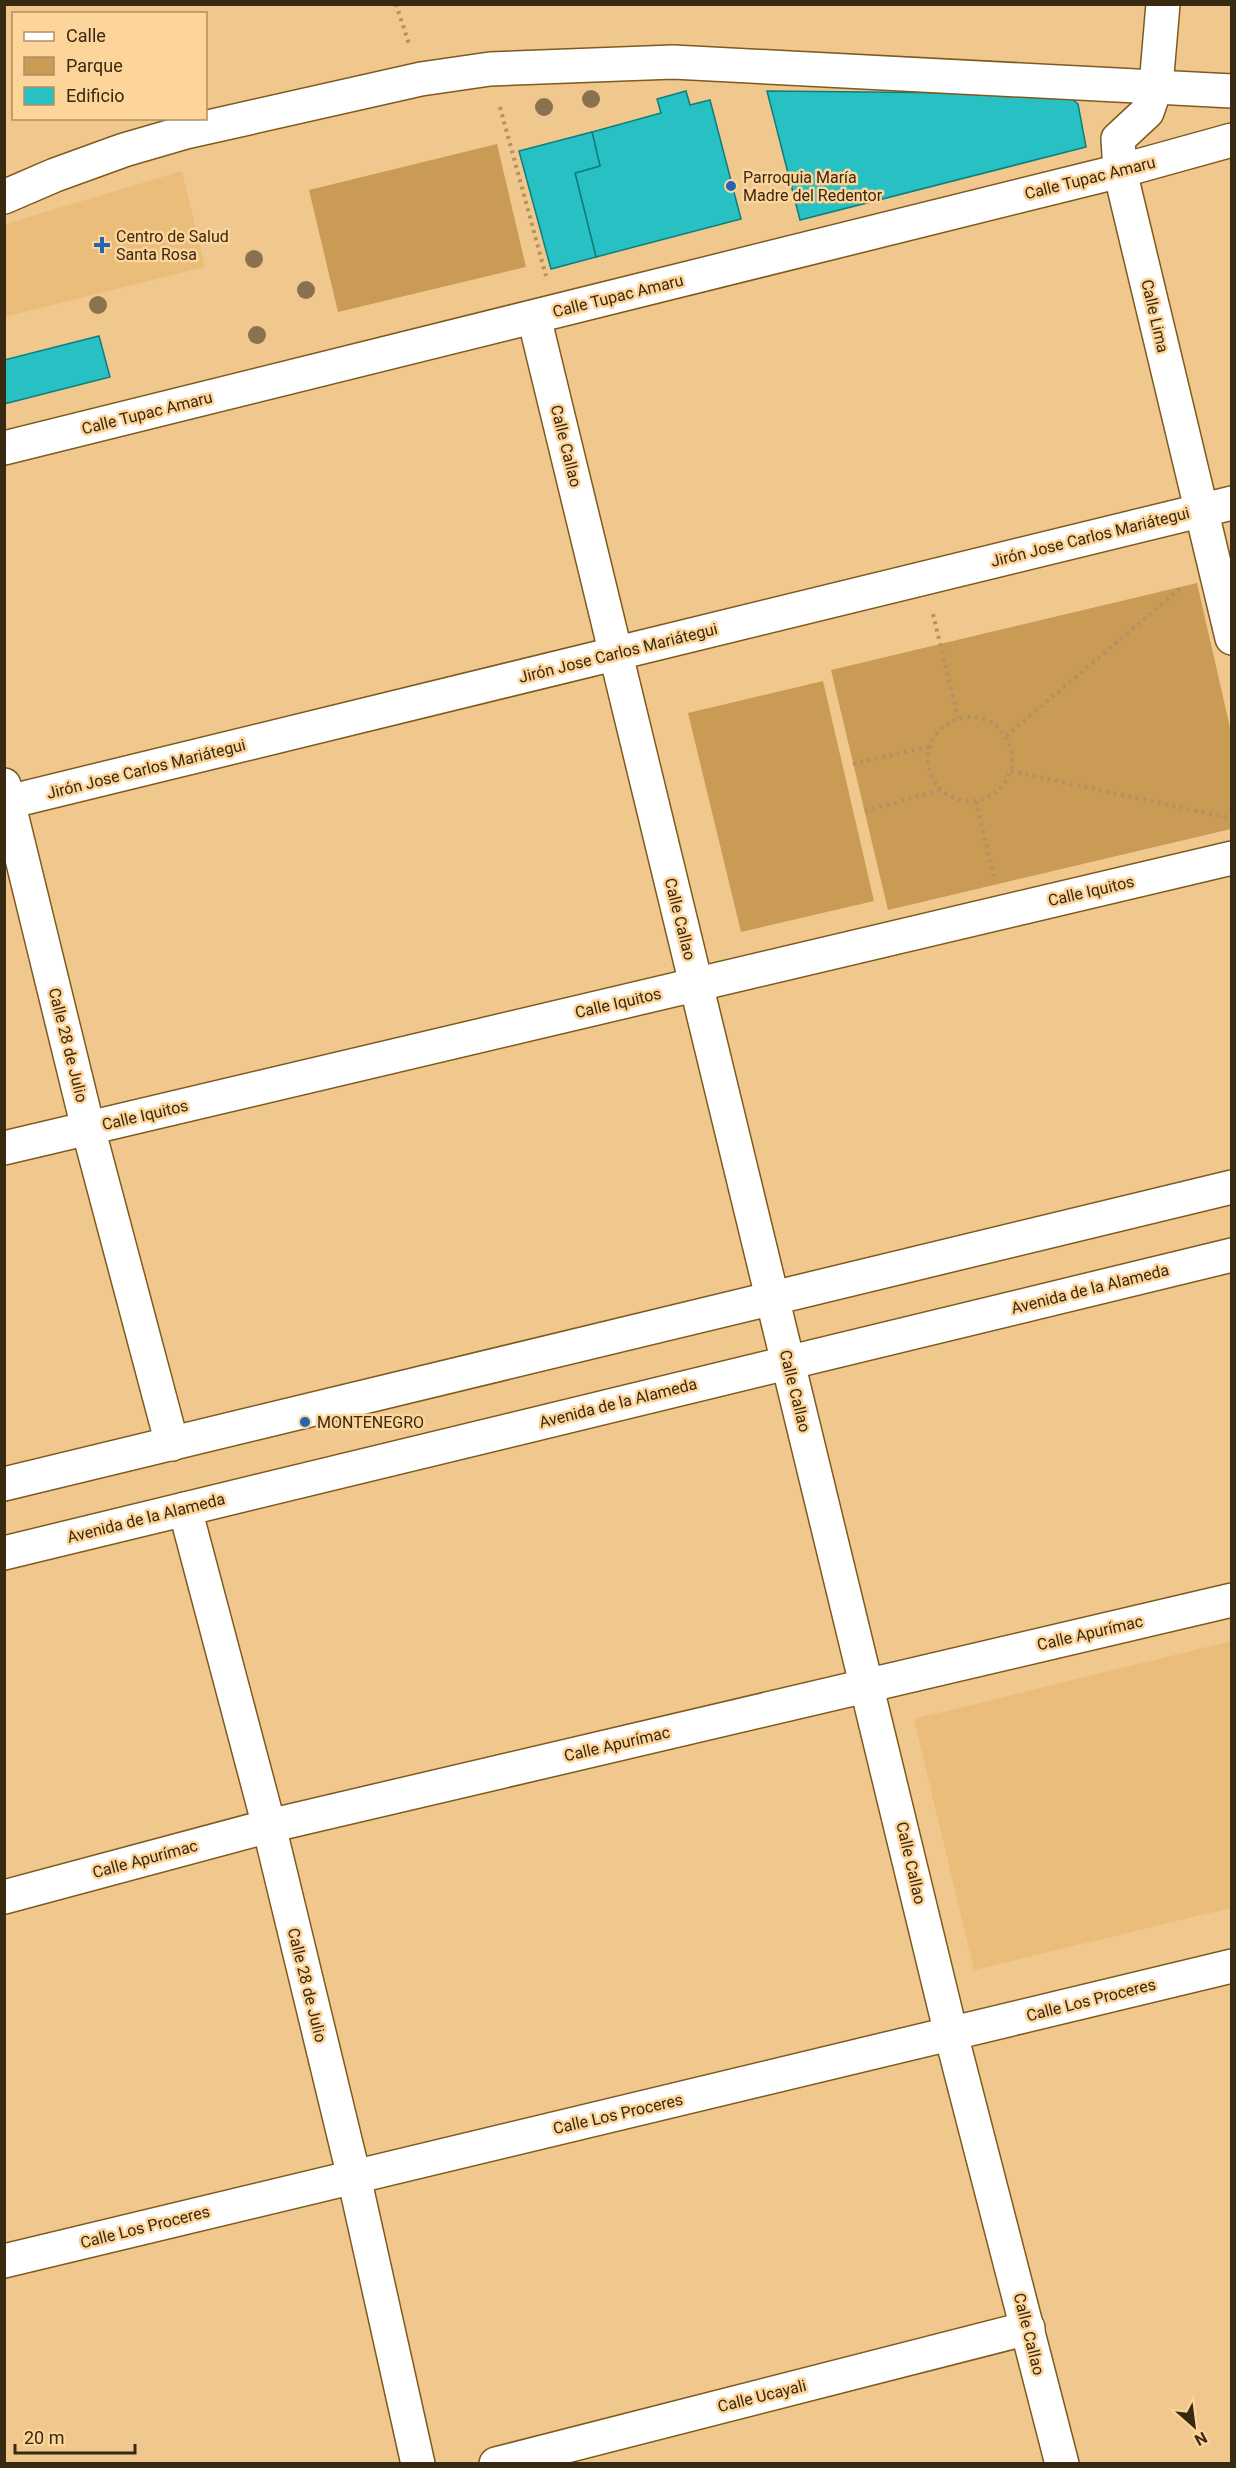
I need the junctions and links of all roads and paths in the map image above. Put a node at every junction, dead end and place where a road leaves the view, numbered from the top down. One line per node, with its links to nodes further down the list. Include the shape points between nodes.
1 (1163, 4): 3 (street, Calle Lima)
2 (490, 69): 3 (street, via 673,62); 7 (street, via 422,79 186,132 124,150); 8 (path)
3 (1156, 86): 4 (street); 6 (street, Calle Lima, via 1147,112 1118,139)
4 (1232, 92)
5 (1232, 140): 6 (street, Calle Tupac Amaru)
6 (1120, 171): 8 (street, Calle Tupac Amaru); 10 (street, Calle Lima)
7 (4, 197)
8 (545, 314): 9 (street, Calle Tupac Amaru); 14 (street, Calle Callao)
9 (4, 448)
10 (1216, 507): 11 (street, Calle Lima); 12 (street, Jirón Jose Carlos Mariátegui)
11 (1213, 561): 13 (street, Calle Lima); 16 (path)
12 (925, 578): 14 (street, Jirón Jose Carlos Mariátegui); 15 (path)
13 (1232, 638)
14 (616, 654): 21 (street, Jirón Jose Carlos Mariátegui); 27 (street, Calle Callao)
15 (958, 718): 16 (path, via 985,719); 17 (path, via 936,734)
16 (1006, 736): 19 (path, via 1011,747)
17 (930, 746): 18 (path); 20 (path, via 929,770)
18 (853, 764)
19 (1011, 771): 22 (path, via 998,791); 24 (path)
20 (941, 790): 22 (path, via 957,799); 23 (path)
21 (6, 797): 28 (street, Calle 28 de Julio)
22 (976, 801): 26 (path)
23 (865, 811)
24 (1232, 819)
25 (1232, 858): 26 (street, Calle Iquitos)
26 (1003, 912): 27 (street, Calle Iquitos)
27 (696, 984): 28 (street, Calle Iquitos); 32 (street, Calle Callao)
28 (88, 1128): 29 (street, Calle Iquitos); 34 (street, Calle 28 de Julio)
29 (4, 1148)
30 (1232, 1187): 32 (street)
31 (1232, 1255): 33 (street, Avenida de la Alameda)
32 (772, 1298): 33 (street, Calle Callao); 34 (street)
33 (788, 1362): 36 (street, Avenida de la Alameda); 39 (street, Calle Callao)
34 (172, 1444): 35 (street)
35 (4, 1484)
36 (185, 1509): 37 (street, Avenida de la Alameda); 40 (street, Calle 28 de Julio)
37 (4, 1553)
38 (1232, 1600): 39 (street, Calle Apurímac)
39 (868, 1686): 40 (street, Calle Apurímac); 43 (street, Calle Callao)
40 (268, 1826): 41 (street, Calle Apurímac); 44 (street, Calle 28 de Julio)
41 (4, 1897)
42 (1232, 1966): 43 (street, Calle Los Proceres)
43 (951, 2034): 44 (street, Calle Los Proceres); 46 (street, Calle Callao)
44 (354, 2176): 45 (street, Calle Los Proceres); 47 (street, Calle 28 de Julio)
45 (4, 2261)
46 (1028, 2328): 48 (street, Calle Ucayali); 49 (street, Calle Callao)
47 (418, 2463)
48 (496, 2463)
49 (1062, 2463)

